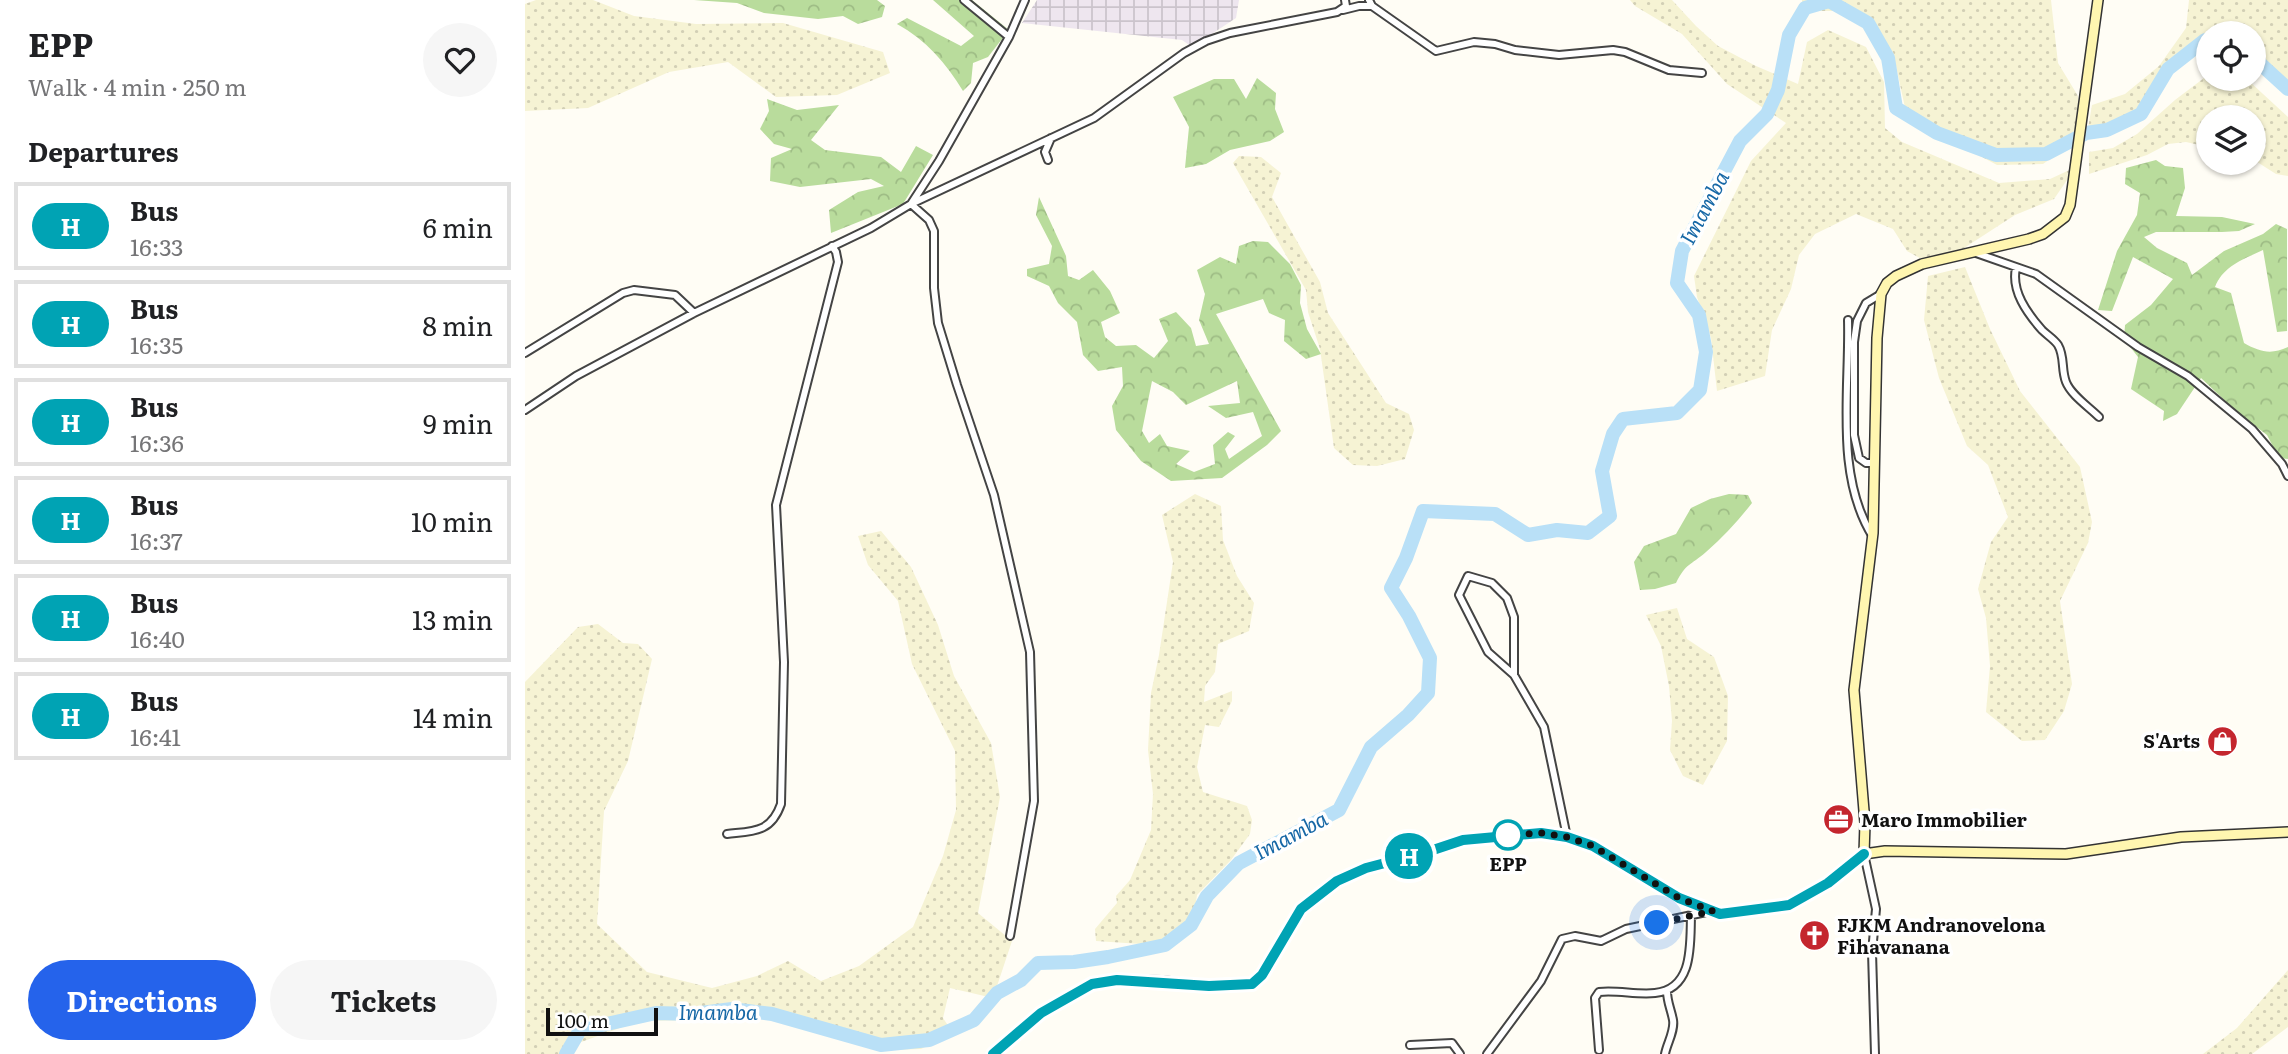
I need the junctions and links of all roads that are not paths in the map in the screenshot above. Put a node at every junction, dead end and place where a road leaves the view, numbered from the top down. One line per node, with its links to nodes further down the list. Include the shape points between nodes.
1 (964, 0): 7 (street)
2 (1025, 0): 7 (street)
3 (1345, 0): 6 (street)
4 (2098, 0): 13 (street, via 2070,205 2064,217 2043,234)
5 (1371, 3): 6 (street); 8 (street, via 1436,51 1474,42 1559,55 1613,50 1669,70)
6 (1343, 10): 9 (street, via 1206,41 1094,118)
7 (1009, 37): 11 (street)
8 (1702, 72)
9 (1051, 138): 10 (street, via 1045,152); 11 (street)
10 (1048, 160)
11 (911, 204): 12 (street); 31 (street, via 934,231 939,323 993,495 1030,652 1034,801)
12 (832, 246): 16 (street); 26 (street, via 838,262 776,505 785,662 781,804 771,823 757,831)
13 (1974, 252): 14 (street); 15 (street, via 1922,264 1896,276)
14 (2016, 268): 20 (street, via 2014,278 2022,303 2061,351 2066,381 2073,392); 22 (street, via 2036,274 2138,347 2188,376 2252,429)
15 (1881, 294): 21 (street); 21 (street, via 1866,303 1854,342 1854,435 1859,458)
16 (694, 313): 18 (street, via 674,295 634,290); 19 (street, via 576,376)
17 (1848, 320): 23 (street, via 1847,456 1850,479)
18 (525, 353)
19 (525, 410)
20 (2099, 417)
21 (1874, 463): 23 (street)
22 (2288, 476)
23 (1873, 537): 28 (street, via 1854,690)
24 (1514, 675): 24 (street, via 1514,617 1507,598 1492,583 1468,576 1459,595 1488,652); 27 (street, via 1544,727)
25 (2288, 832): 28 (street, via 2181,836 2066,854)
26 (727, 834)
27 (1567, 837): 29 (street, via 1593,846 1679,898); 35 (street, via 1541,833 1463,840 1366,868 1337,881 1301,909 1252,984 1117,980 1092,984 1041,1013)
28 (1864, 854): 29 (street, via 1828,883 1789,905 1720,914); 39 (street, via 1875,909 1871,952)
29 (1713, 911): 30 (street)
30 (1691, 916): 32 (street, via 1690,957 1678,984); 37 (street, via 1626,929 1601,941 1575,936 1562,939 1541,981)
31 (1010, 936)
32 (1667, 991): 34 (street, via 1599,992 1595,998); 38 (street, via 1673,1019)
33 (1410, 1045): 36 (street, via 1452,1043)
34 (1599, 1049)
35 (993, 1054)
36 (1460, 1054)
37 (1487, 1054)
38 (1665, 1054)
39 (1875, 1054)

